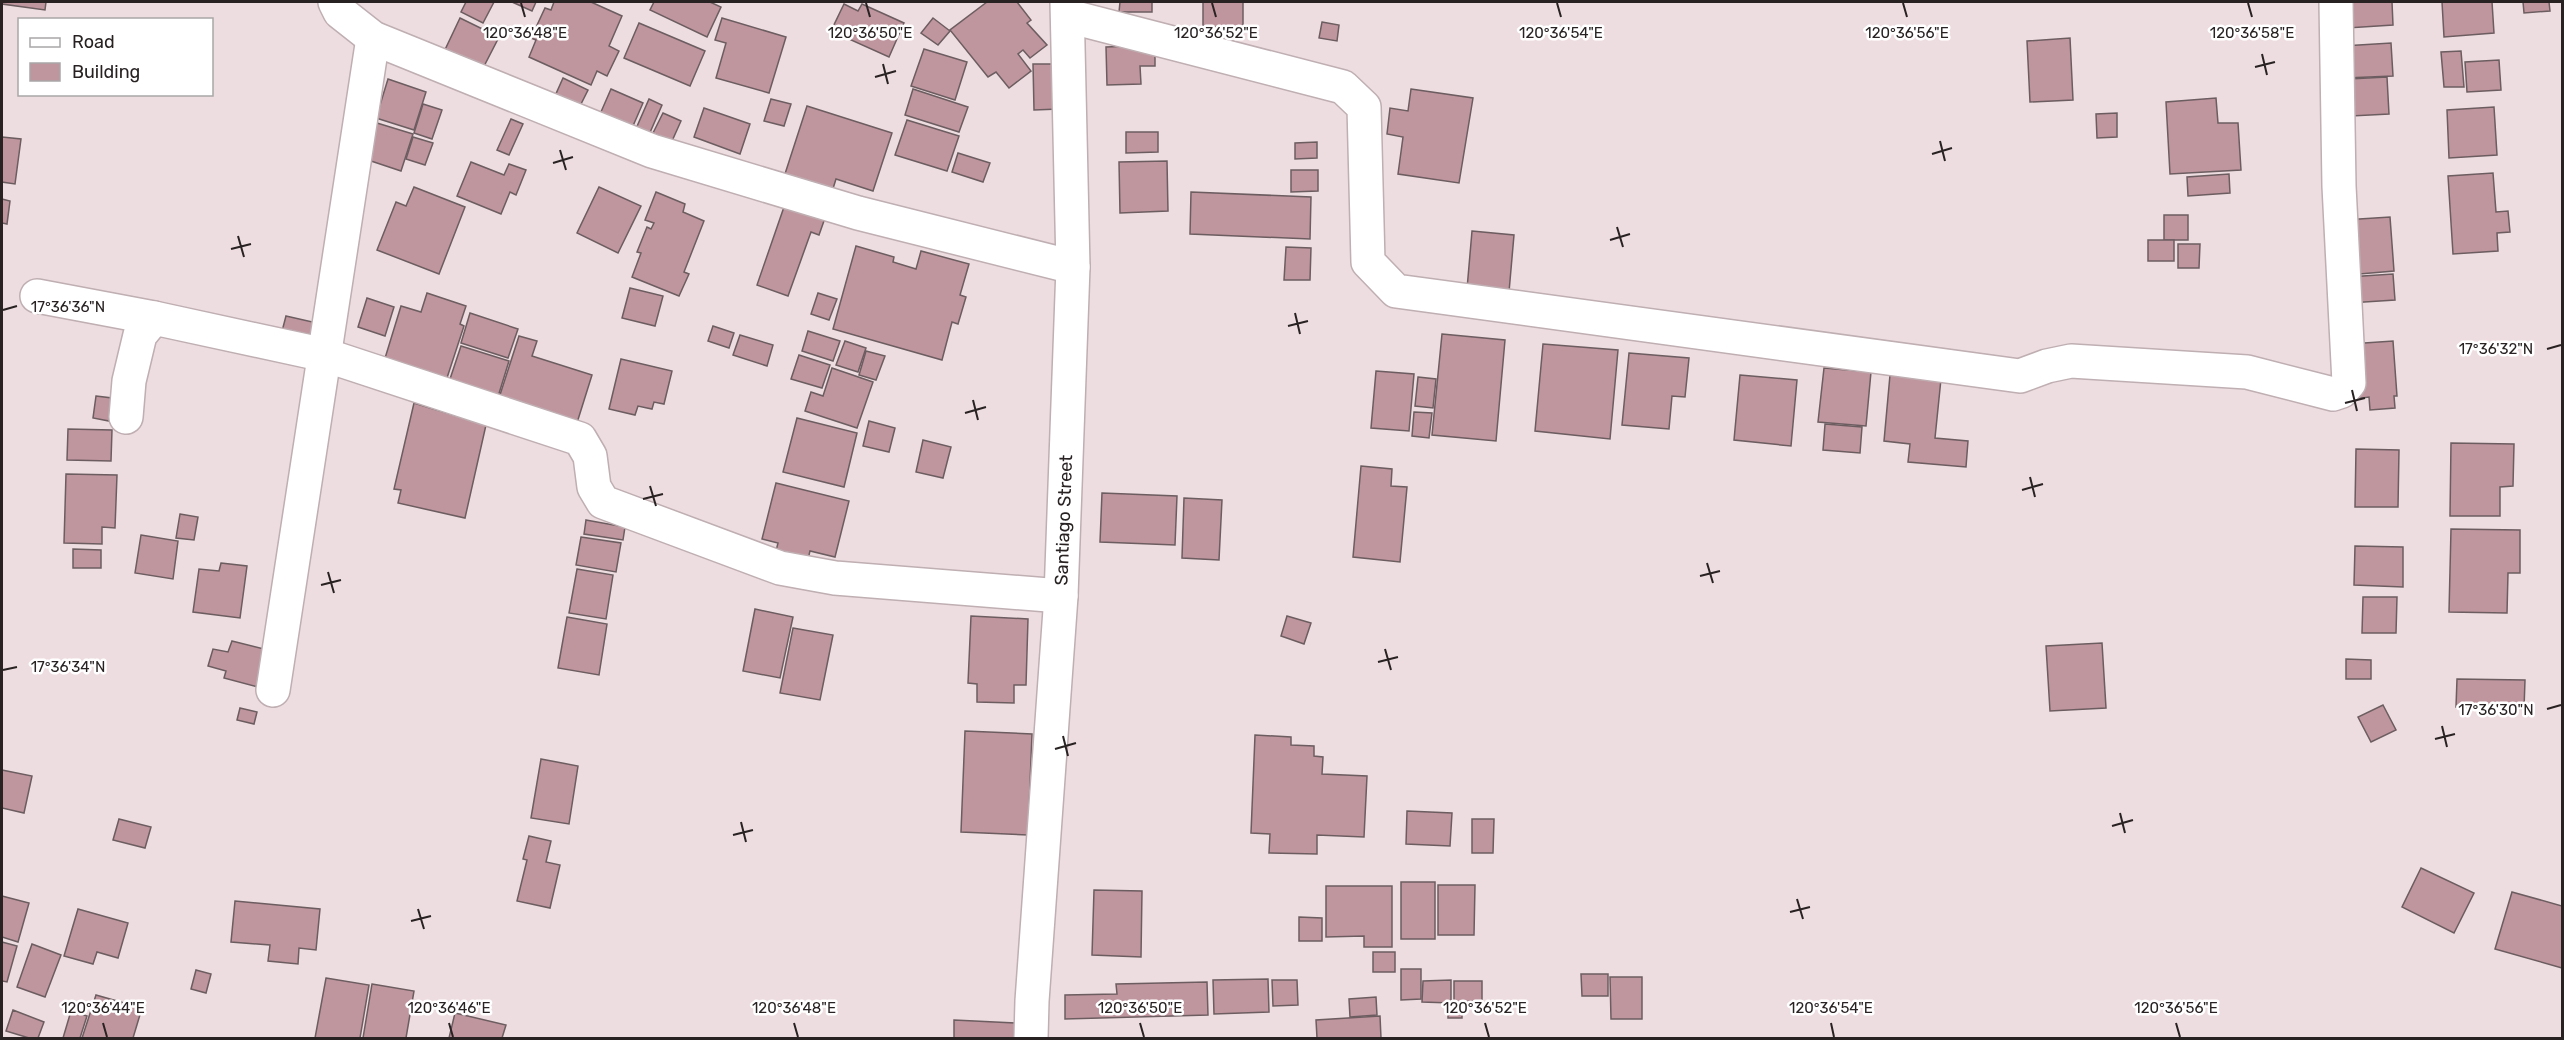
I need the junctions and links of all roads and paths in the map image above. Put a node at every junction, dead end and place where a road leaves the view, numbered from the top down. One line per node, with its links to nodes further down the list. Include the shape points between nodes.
1 (335, 2): 4 (street, via 340,12)
2 (2336, 2): 3 (street, via 2339,186 2349,382 2342,392 2333,394 2247,372 2070,361 2020,376 1396,291 1368,262 1364,107 1343,87)
3 (1068, 9): 5 (street, Santiago Street)
4 (374, 38): 5 (street, via 652,151 858,213); 8 (street)
5 (1074, 267): 10 (street, Santiago Street)
6 (37, 296): 7 (street)
7 (154, 318): 8 (street); 9 (street, via 140,335 129,381)
8 (326, 356): 10 (street, via 580,439 591,456 594,487 603,502 780,568 835,578); 11 (street)
9 (126, 417)
10 (1061, 596): 12 (street, Santiago Street)
11 (273, 690)
12 (1031, 1038)

